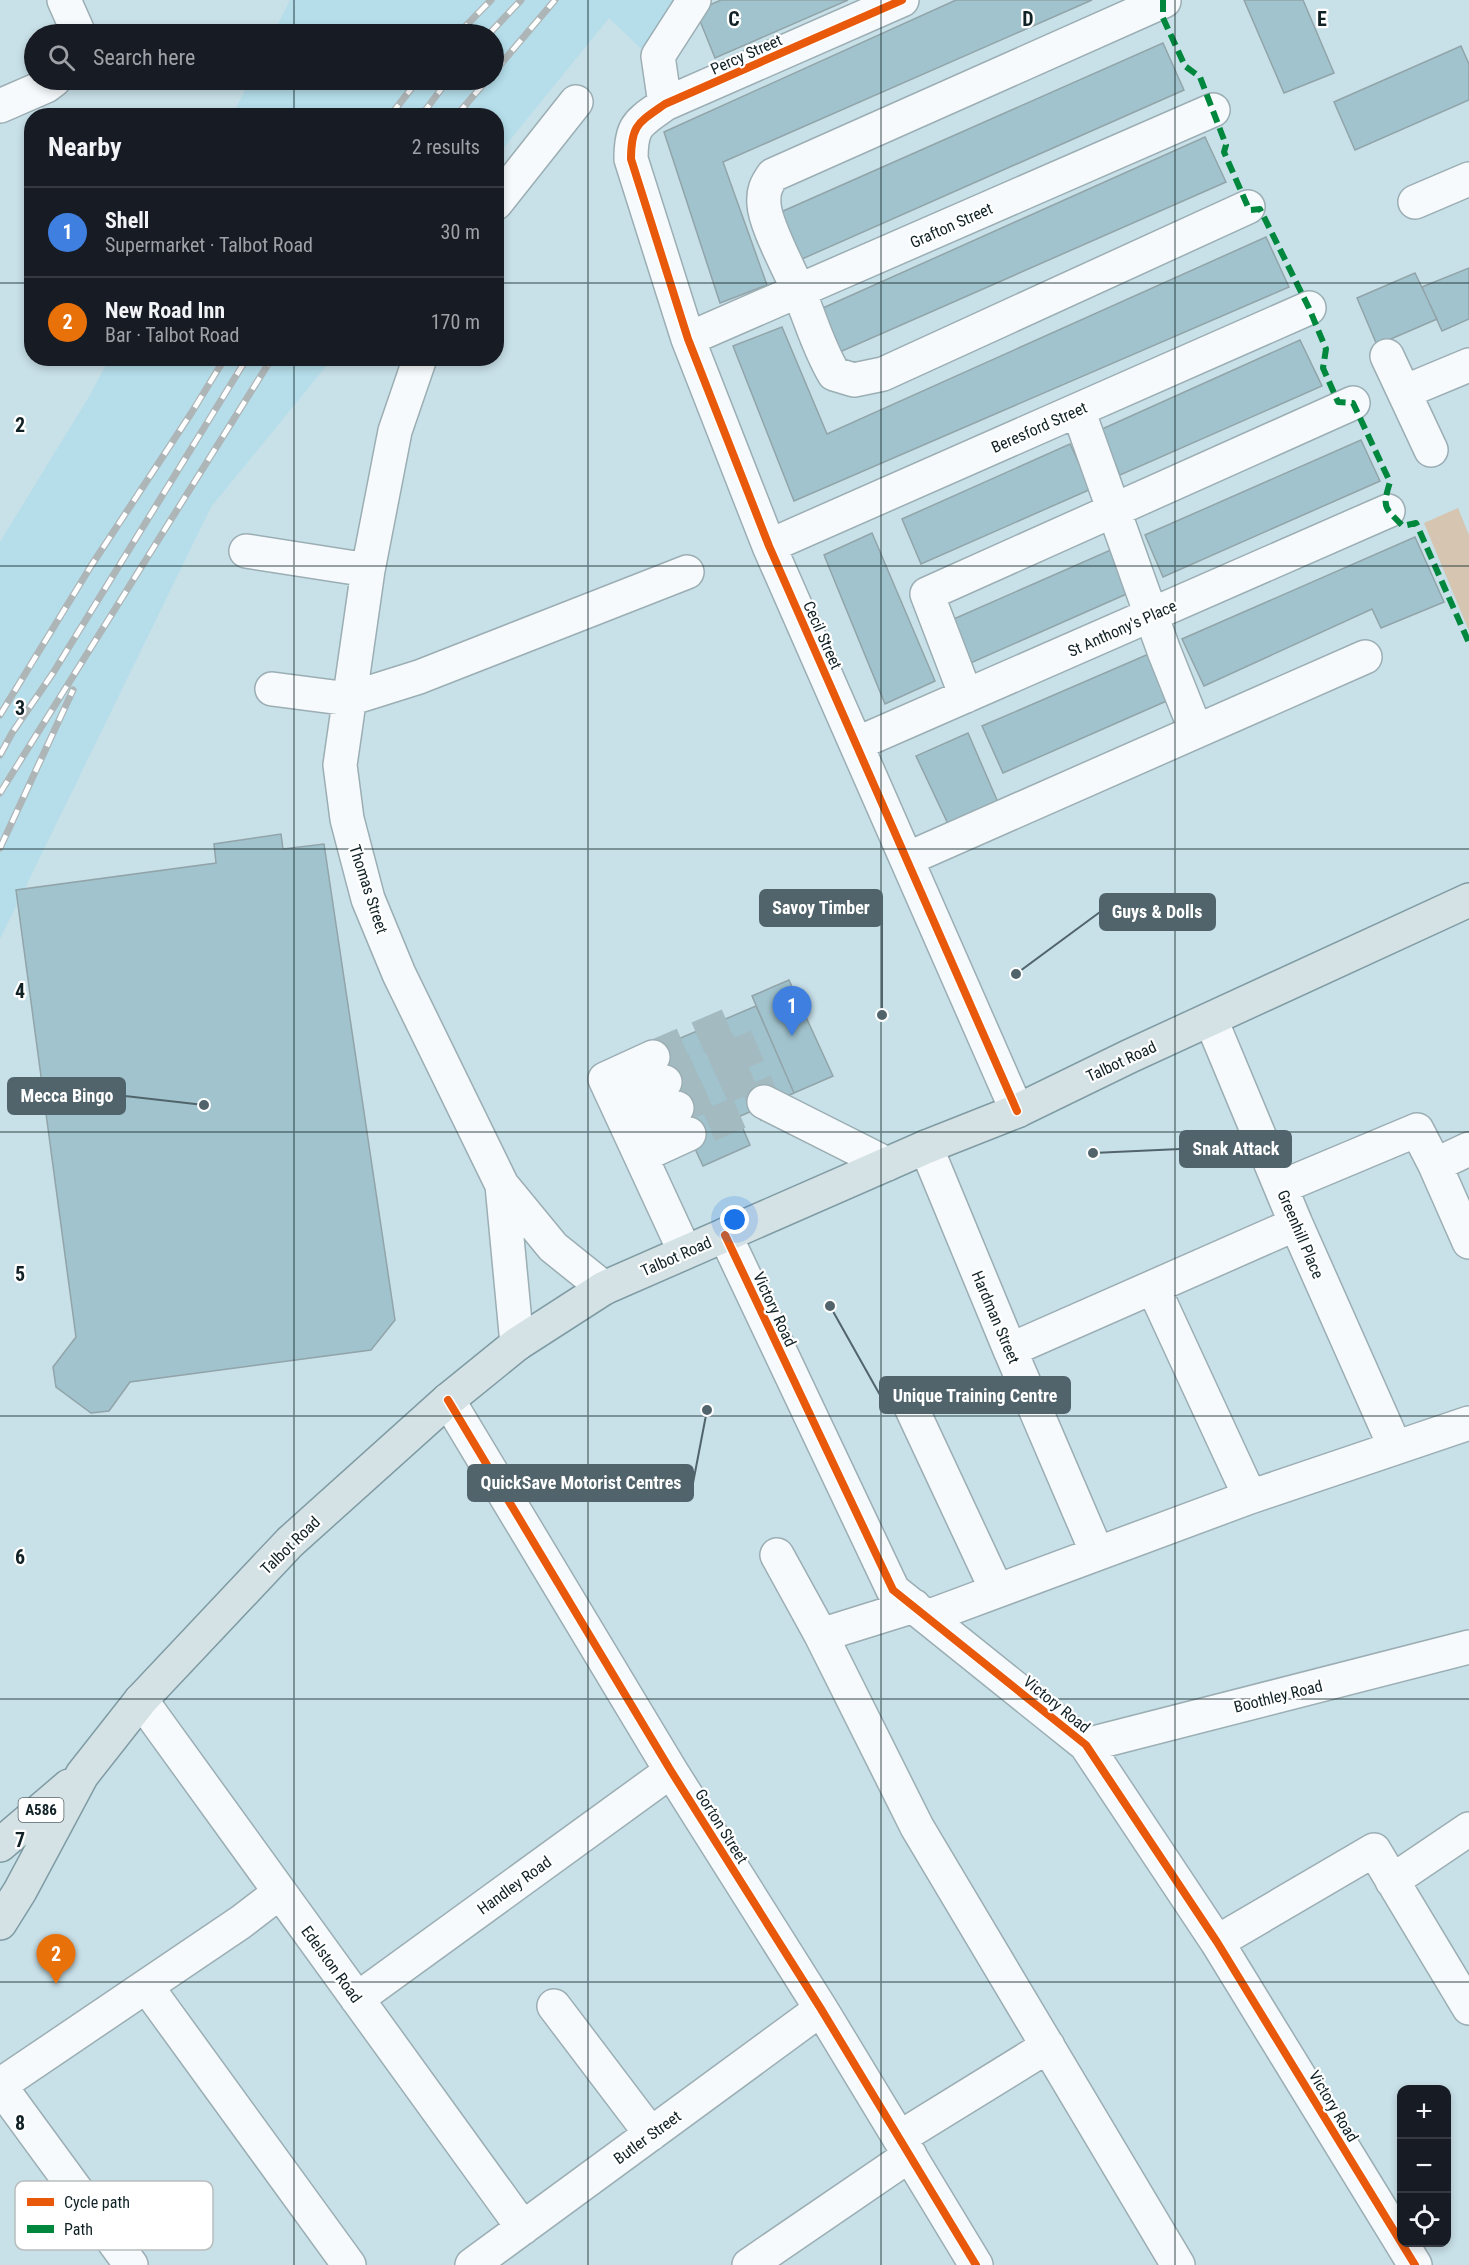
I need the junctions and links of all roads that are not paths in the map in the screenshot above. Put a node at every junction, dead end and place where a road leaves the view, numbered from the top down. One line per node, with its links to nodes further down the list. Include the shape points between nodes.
1 (64, 0): 5 (street)
2 (694, 0): 8 (street, via 658,56)
3 (902, 0): 8 (street, Percy Street)
4 (1164, 1): 16 (street, via 773,175 764,188 764,207)
5 (75, 24)
6 (37, 90): 9 (street)
7 (576, 102): 13 (street)
8 (664, 104): 11 (street, Percy Street, via 643,120 631,137)
9 (0, 106)
10 (1213, 110): 16 (street, Grafton Street)
11 (631, 159): 18 (street, Cecil Street)
12 (1469, 179): 14 (street)
13 (504, 193)
14 (1415, 202)
15 (1248, 207): 16 (street, via 883,374 854,380 834,374 820,352)
16 (799, 292): 18 (street, Grafton Street)
17 (1309, 308): 24 (street, Beresford Street)
18 (688, 339): 28 (street, Cecil Street)
19 (1387, 356): 22 (street)
20 (1469, 365): 22 (street)
21 (417, 366): 30 (street, Thomas Street, via 395,431)
22 (1404, 392): 25 (street)
23 (1353, 403): 26 (street)
24 (1078, 410): 26 (street); 28 (street, Beresford Street)
25 (1431, 450)
26 (1116, 511): 32 (street); 35 (street, via 927,594)
27 (1388, 511): 32 (street, St Anthony's Place)
28 (769, 546): 38 (street, Cecil Street)
29 (246, 551): 30 (street)
30 (368, 570): 36 (street, Thomas Street)
31 (687, 572): 36 (street, via 419,677)
32 (1152, 615): 35 (street, St Anthony's Place); 37 (street)
33 (1365, 657): 37 (street)
34 (272, 689): 36 (street)
35 (966, 696): 38 (street, St Anthony's Place)
36 (350, 699): 49 (street, Thomas Street, via 340,765 347,819 368,899 399,974)
37 (1196, 731): 39 (street)
38 (856, 744): 39 (street, Cecil Street)
39 (907, 859): 43 (street, Cecil Street)
40 (1469, 900): 41 (main road, Talbot Road / A586)
41 (1211, 1020): 43 (main road, Talbot Road / A586); 50 (street, Greenhill Place)
42 (764, 1102): 47 (street)
43 (1017, 1111): 45 (main road, Talbot Road / A586)
44 (629, 1129): 44 (street, via 671,1095 605,1079); 54 (street)
45 (926, 1147): 47 (main road, Talbot Road / A586); 58 (street, Hardman Street)
46 (1469, 1149): 48 (street)
47 (887, 1164): 52 (main road, Talbot Road / A586)
48 (1435, 1165): 50 (street, via 1416,1130); 53 (street)
49 (502, 1185): 56 (street, Thomas Street, via 553,1247); 57 (street, Thomas Street)
50 (1281, 1187): 51 (street, Greenhill Place)
51 (1296, 1224): 55 (street); 62 (street, Greenhill Place)
52 (725, 1234): 54 (main road, Talbot Road / A586); 67 (street, Victory Road, via 893,1590)
53 (1469, 1242)
54 (685, 1252): 56 (main road, Talbot Road / A586)
55 (1153, 1287): 58 (street); 63 (street)
56 (604, 1288): 57 (main road, Talbot Road / A586)
57 (517, 1344): 59 (main road, Talbot Road / A586)
58 (1010, 1350): 64 (street, Hardman Street)
59 (448, 1400): 70 (main road, Talbot Road / A586, via 290,1542); 72 (street, Gorton Street)
60 (910, 1405): 66 (street)
61 (1469, 1423): 62 (street)
62 (1395, 1447): 63 (street)
63 (1251, 1497): 64 (street)
64 (1096, 1553): 66 (street)
65 (777, 1555): 68 (street)
66 (997, 1591): 67 (street)
67 (920, 1612): 68 (street); 71 (street, Victory Road)
68 (820, 1635): 85 (street, via 917,1827)
69 (1464, 1658): 71 (street, Boothley Road)
70 (141, 1700): 73 (main road, Talbot Road / A586); 77 (street, Edelston Road)
71 (1086, 1745): 79 (street, Victory Road)
72 (671, 1771): 81 (street, Handley Road); 84 (street, Gorton Street)
73 (82, 1775): 75 (main road, Talbot Road / A586); 78 (main road, Talbot Road / A586)
74 (1469, 1829): 76 (street)
75 (0, 1845)
76 (1392, 1881): 79 (street, via 1374,1850); 83 (street)
77 (280, 1892): 80 (street, via 242,1923); 81 (street, Edelston Road)
78 (0, 1923)
79 (1217, 1942): 98 (street, Victory Road)
80 (147, 1986): 86 (street); 93 (street)
81 (357, 1999): 90 (street, Edelston Road)
82 (554, 2006): 87 (street)
83 (1469, 2008)
84 (821, 2009): 87 (street, Butler Street); 88 (street, Gorton Street)
85 (1048, 2046): 88 (street); 97 (street)
86 (0, 2085): 89 (street)
87 (651, 2134): 90 (street, Butler Street)
88 (904, 2146): 95 (street); 96 (street, Gorton Street)
89 (70, 2181)
90 (523, 2228): 94 (street, Butler Street)
91 (120, 2250): 92 (street)
92 (131, 2265)
93 (349, 2265)
94 (472, 2265)
95 (749, 2265)
96 (976, 2265)
97 (1178, 2265)
98 (1415, 2265)

